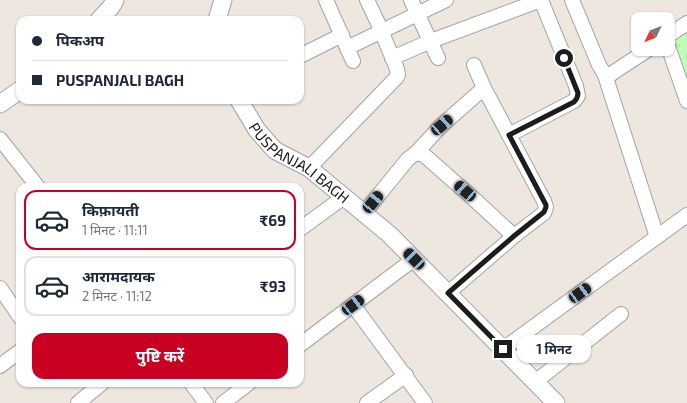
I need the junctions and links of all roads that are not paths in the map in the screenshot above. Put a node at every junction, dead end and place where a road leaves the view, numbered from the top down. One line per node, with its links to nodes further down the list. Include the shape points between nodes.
1 (115, 0): 10 (street)
2 (223, 0): 11 (street)
3 (326, 0): 15 (street)
4 (367, 0): 13 (street)
5 (411, 0): 9 (street)
6 (446, 0): 9 (street)
7 (541, 0): 16 (street); 29 (street, via 578,96 574,102)
8 (572, 0): 23 (street)
9 (417, 14): 13 (street); 16 (street)
10 (103, 16)
11 (218, 16)
12 (687, 23): 14 (street)
13 (381, 31): 15 (street, via 350,54); 20 (street)
14 (675, 31)
15 (342, 35): 17 (street)
16 (431, 41): 20 (street); 21 (street)
17 (304, 54)
18 (638, 56): 23 (street)
19 (671, 56): 26 (street)
20 (392, 58): 32 (street, via 398,76)
21 (438, 58)
22 (474, 65): 24 (street)
23 (605, 75): 39 (street)
24 (484, 88): 29 (street); 31 (street, via 442,125)
25 (16, 93): 27 (street)
26 (687, 101)
27 (0, 104)
28 (241, 104): 32 (street, PUSPANJALI BAGH, via 257,130 276,151)
29 (509, 135): 38 (street, via 546,207 544,212)
30 (0, 139): 33 (street)
31 (416, 153): 35 (street, via 408,159); 38 (street, via 424,155)
32 (309, 168): 34 (street, PUSPANJALI BAGH)
33 (35, 183)
34 (344, 197): 35 (street, PUSPANJALI BAGH); 37 (street)
35 (364, 213): 40 (street, PUSPANJALI BAGH, via 390,234)
36 (687, 215): 39 (street)
37 (304, 226)
38 (514, 236): 42 (street)
39 (657, 237): 47 (street)
40 (414, 259): 42 (street, PUSPANJALI BAGH); 43 (street)
41 (0, 288): 44 (street)
42 (448, 293): 47 (street, PUSPANJALI BAGH)
43 (353, 305): 46 (street); 50 (street)
44 (16, 311)
45 (620, 314): 51 (street)
46 (304, 342)
47 (503, 349): 51 (street, PUSPANJALI BAGH)
48 (16, 354): 49 (street)
49 (0, 366)
50 (406, 375): 58 (street); 59 (street)
51 (535, 382): 60 (street, PUSPANJALI BAGH)
52 (97, 387): 55 (street)
53 (194, 387): 56 (street)
54 (244, 387): 57 (street)
55 (78, 403)
56 (206, 403)
57 (223, 403)
58 (367, 403)
59 (425, 403)
60 (556, 403)

